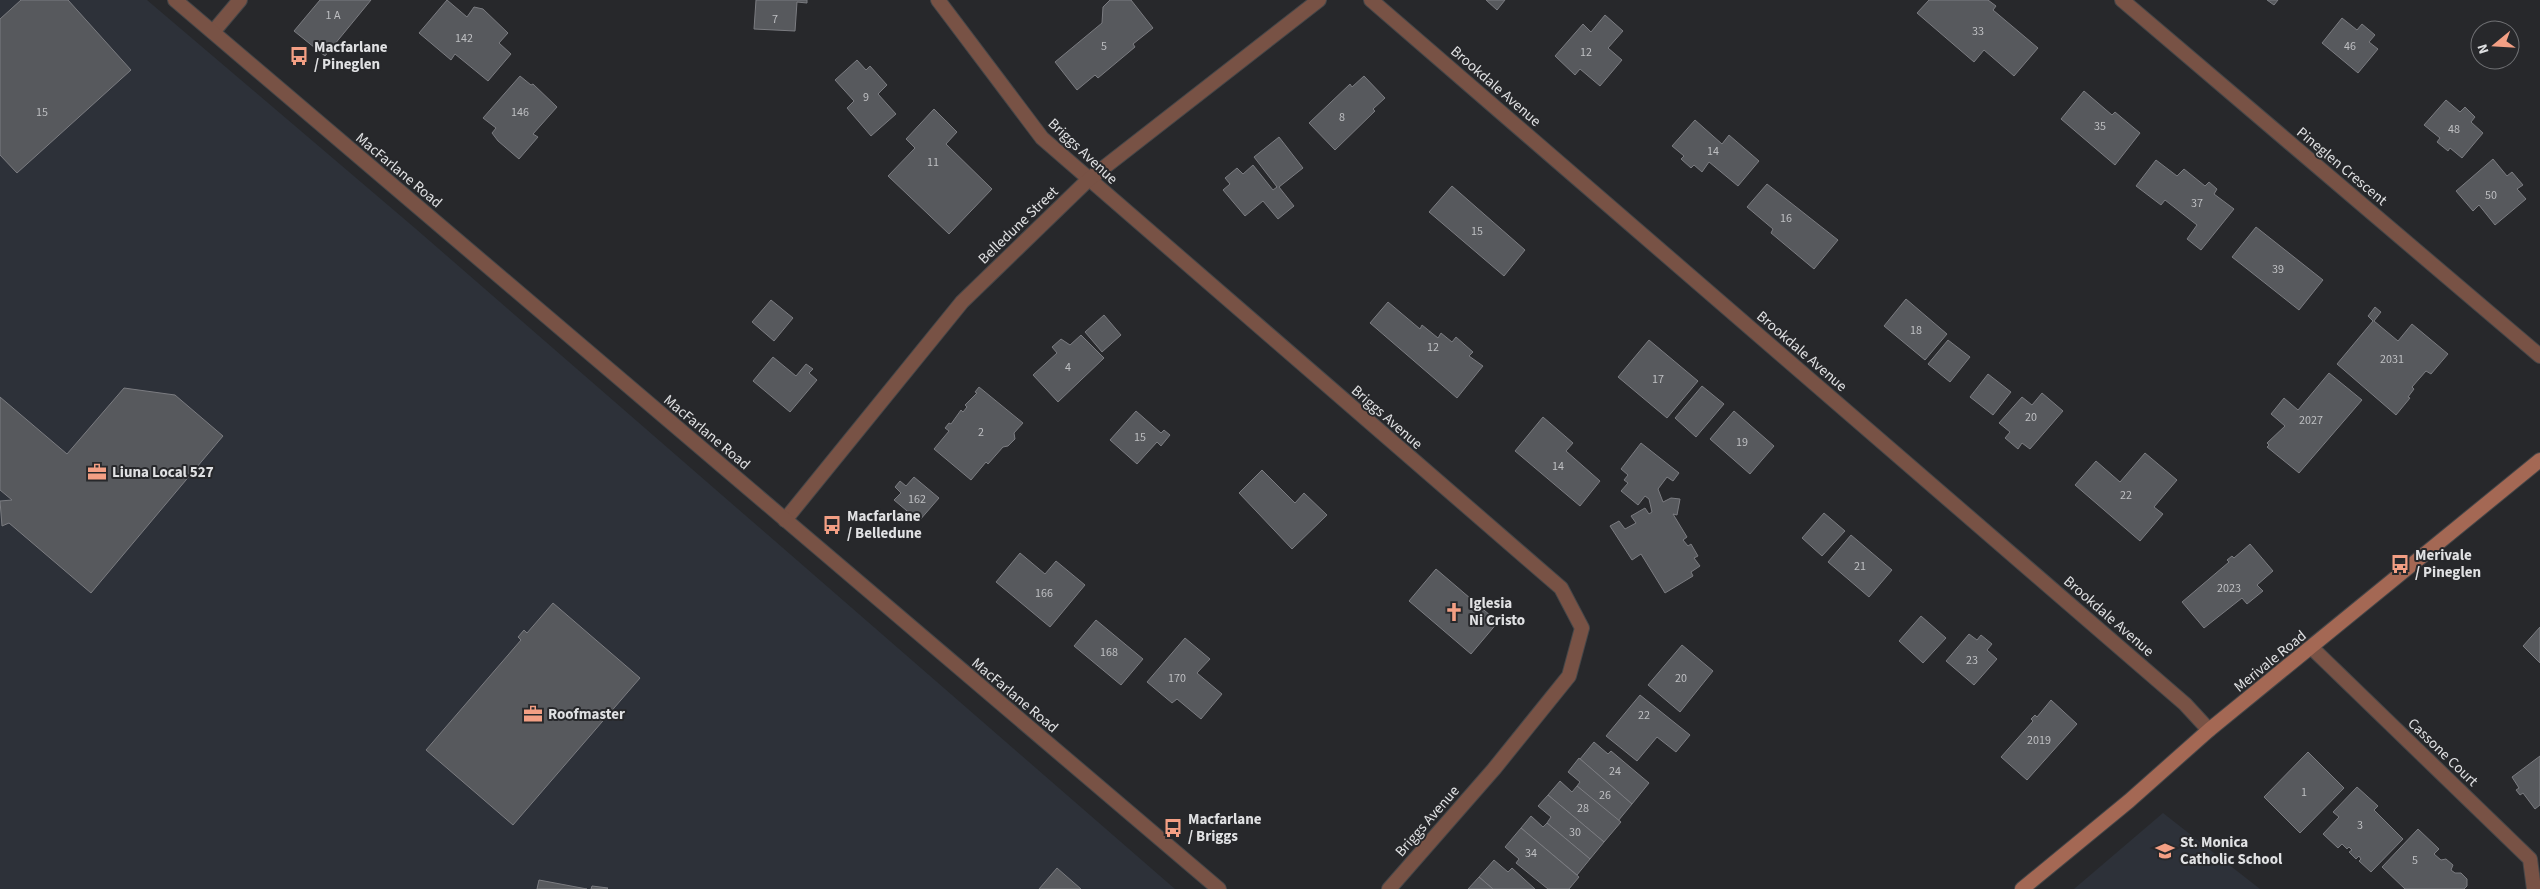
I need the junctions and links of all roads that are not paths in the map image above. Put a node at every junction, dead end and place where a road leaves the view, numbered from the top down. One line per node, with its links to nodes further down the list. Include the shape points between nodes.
1 (175, 0): 7 (street, MacFarlane Road)
2 (240, 0): 7 (street)
3 (938, 0): 8 (street, Briggs Avenue, via 1042,138)
4 (1319, 0): 8 (street, Belledune Street)
5 (1371, 0): 13 (street, Brookdale Avenue, via 2185,704)
6 (2122, 0): 9 (street, Pineglen Crescent)
7 (213, 32): 11 (street, MacFarlane Road)
8 (1088, 180): 11 (street, Belledune Street, via 962,302); 15 (street, Briggs Avenue, via 1561,588 1582,628 1569,676 1494,769)
9 (2540, 356)
10 (2540, 460): 12 (main road, Merivale Road)
11 (785, 520): 14 (street, MacFarlane Road)
12 (2312, 648): 13 (main road, Merivale Road); 17 (street, Cassone Court, via 2530,859)
13 (2209, 730): 16 (main road, Merivale Road)
14 (1218, 889)
15 (1389, 889)
16 (2022, 889)
17 (2534, 889)

